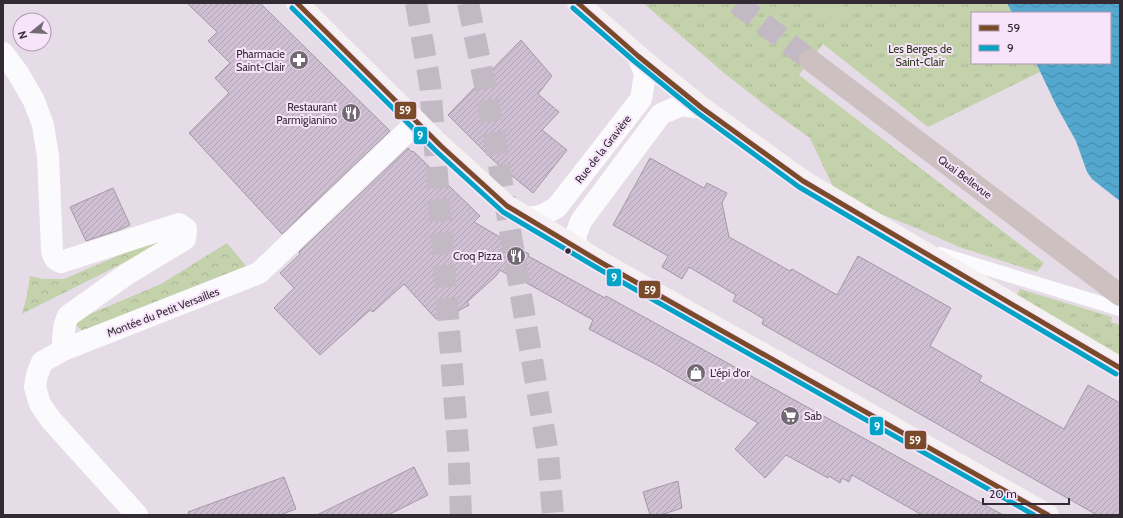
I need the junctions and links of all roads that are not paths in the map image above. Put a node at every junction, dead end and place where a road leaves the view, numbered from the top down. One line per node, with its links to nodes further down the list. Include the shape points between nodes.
1 (297, 3): 7 (main road)
2 (578, 3): 4 (main road)
3 (3, 53): 13 (street, via 34,101 43,125 48,156 52,251 56,261 62,262 179,224 186,229 185,239 127,274 68,316 62,335)
4 (638, 56): 6 (main road); 8 (street, Rue de la Gravière, via 645,74 642,98 557,207 542,216)
5 (810, 60): 11 (highway, Quai Bellevue)
6 (702, 108): 9 (main road, via 803,181); 10 (street, via 682,105 661,114 581,220 575,237)
7 (417, 122): 8 (main road, via 507,206); 13 (street, Montée du Petit Versailles, via 259,273)
8 (526, 218): 10 (main road)
9 (914, 246): 12 (lane); 14 (main road)
10 (578, 249): 16 (main road)
11 (1120, 295)
12 (1120, 309)
13 (62, 350): 15 (street, Montée du Petit Versailles, via 42,362 35,387 40,404 51,420)
14 (1120, 368)
15 (137, 515)
16 (1048, 515)

